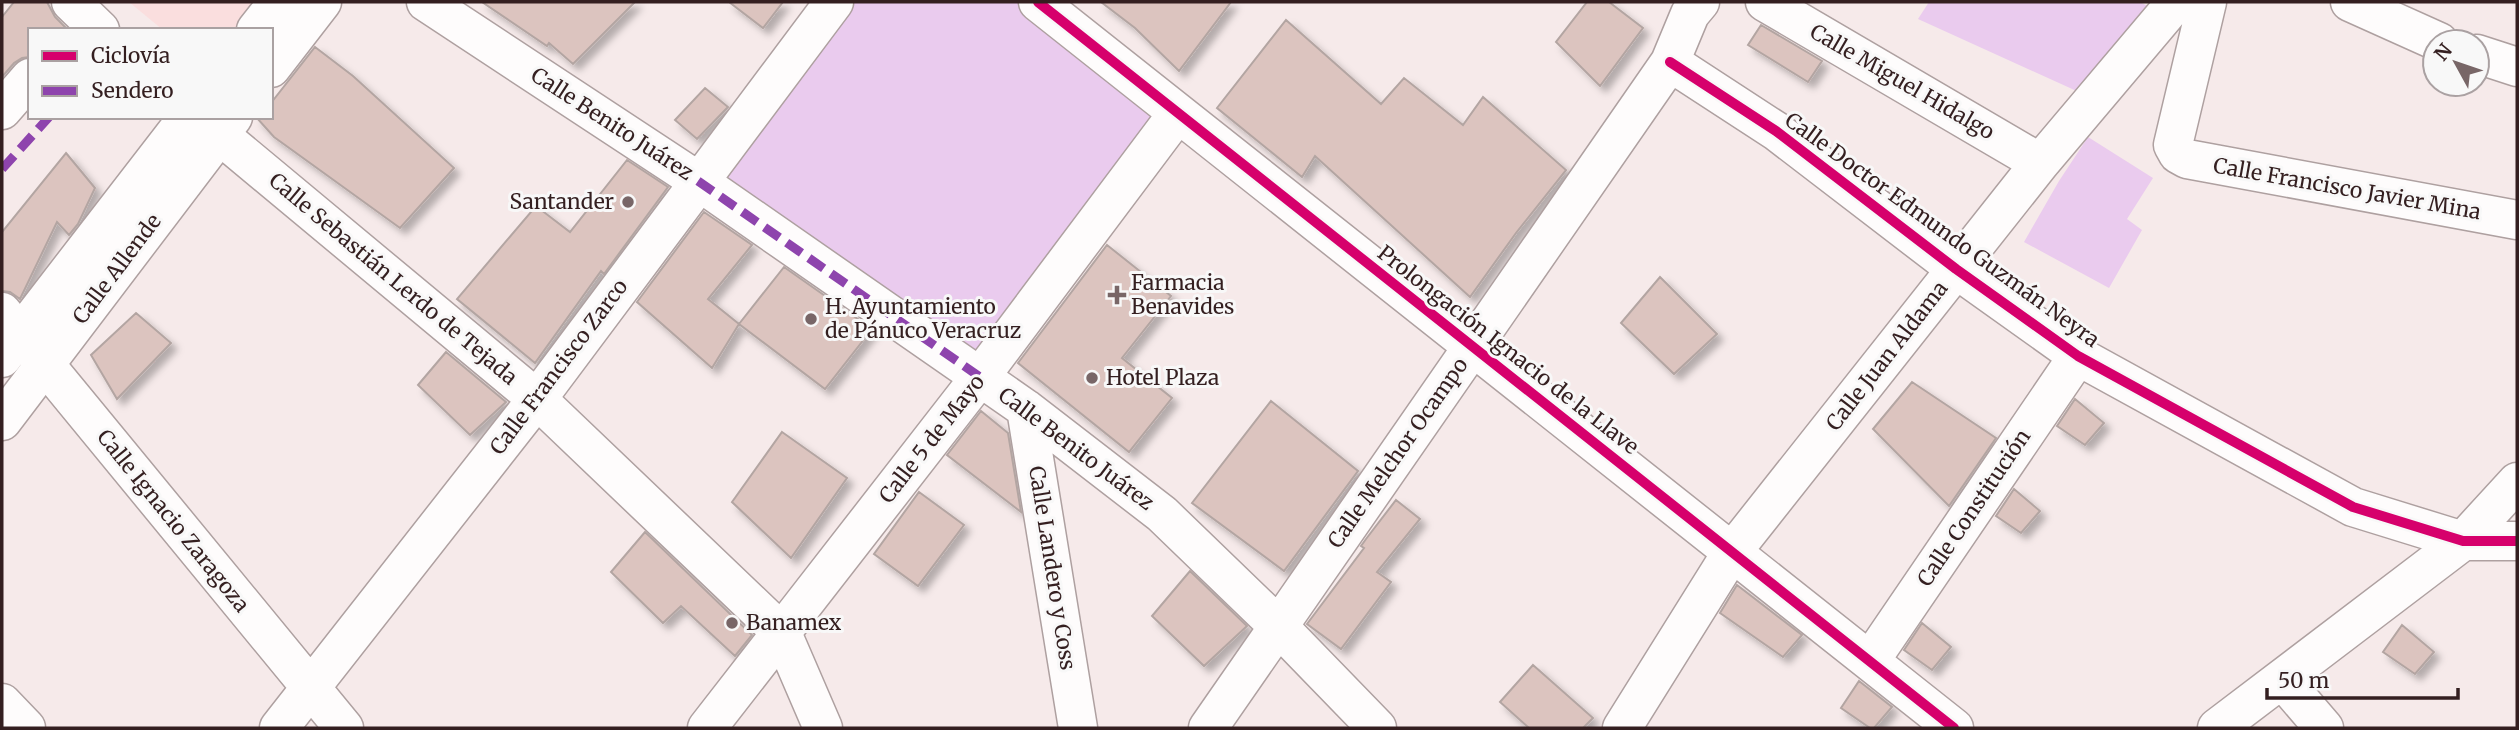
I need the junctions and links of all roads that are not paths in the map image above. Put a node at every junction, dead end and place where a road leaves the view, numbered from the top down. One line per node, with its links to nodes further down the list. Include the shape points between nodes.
1 (278, 2): 11 (street)
2 (321, 2): 15 (street)
3 (426, 2): 22 (street, Calle Benito Juárez)
4 (834, 2): 22 (street, Calle Francisco Zarco)
5 (1038, 2): 19 (street, Prolongación Ignacio de la Llave)
6 (1765, 2): 21 (street, Calle Miguel Hidalgo)
7 (2176, 2): 21 (street, Calle Juan Aldama)
8 (2207, 2): 23 (street, Calle Francisco Javier Mina, via 2173,145 2178,155)
9 (2350, 2): 12 (street)
10 (1691, 6): 14 (street, Calle Melchor Ocampo)
11 (258, 28)
12 (2421, 34)
13 (2491, 59): 16 (street)
14 (1670, 62): 24 (street, Calle Doctor Edmundo Guzmán Neyra, via 1776,131); 26 (street, Calle Melchor Ocampo)
15 (273, 65)
16 (2517, 67)
17 (28, 80): 18 (street)
18 (2, 110)
19 (1178, 113): 26 (street, Prolongación Ignacio de la Llave); 29 (street, Calle 5 de Mayo)
20 (210, 122): 25 (street, Calle Allende); 28 (street, Calle Allende); 30 (street, Calle Sebastián Lerdo de Tejada)
21 (2040, 163): 24 (street, Calle Juan Aldama)
22 (698, 181): 29 (street, Calle Benito Juárez); 30 (street, Calle Francisco Zarco)
23 (2517, 220)
24 (1956, 269): 27 (street, Calle Doctor Edmundo Guzmán Neyra); 36 (street, Calle Juan Aldama)
25 (8, 334): 28 (street, Calle Ignacio Zaragoza)
26 (1472, 347): 36 (street, Prolongación Ignacio de la Llave); 37 (street, Calle Melchor Ocampo)
27 (2078, 356): 34 (street, Calle Doctor Edmundo Guzmán Neyra, via 2353,507); 39 (street, Calle Constitución)
28 (44, 364): 32 (street, Calle Allende); 41 (street, Calle Ignacio Zaragoza)
29 (980, 377): 31 (street, Calle Benito Juárez); 38 (street, Calle 5 de Mayo)
30 (537, 398): 38 (street, Calle Sebastián Lerdo de Tejada); 41 (street, Calle Francisco Zarco)
31 (1026, 409): 37 (street, Calle Benito Juárez, via 1162,514); 48 (street, Calle Landero y Coss)
32 (2, 421)
33 (2517, 482): 34 (street)
34 (2463, 541): 35 (street, Calle Doctor Edmundo Guzmán Neyra); 40 (street)
35 (2517, 541)
36 (1732, 552): 39 (street, Prolongación Ignacio de la Llave); 51 (street, Calle Juan Aldama)
37 (1278, 626): 49 (street, Calle Melchor Ocampo); 50 (street, Calle Benito Juárez)
38 (782, 633): 46 (street, Calle 5 de Mayo); 47 (street, Calle Sebastián Lerdo de Tejada)
39 (1870, 661): 52 (street, Prolongación Ignacio de la Llave)
40 (2282, 679): 53 (street); 54 (street)
41 (310, 689): 44 (street, Calle Francisco Zarco); 45 (street, Calle Ignacio Zaragoza)
42 (2, 703): 43 (street)
43 (26, 728)
44 (279, 728)
45 (344, 728)
46 (707, 728)
47 (823, 728)
48 (1078, 728)
49 (1208, 728)
50 (1377, 728)
51 (1622, 728)
52 (1954, 728)
53 (2217, 728)
54 (2324, 728)

